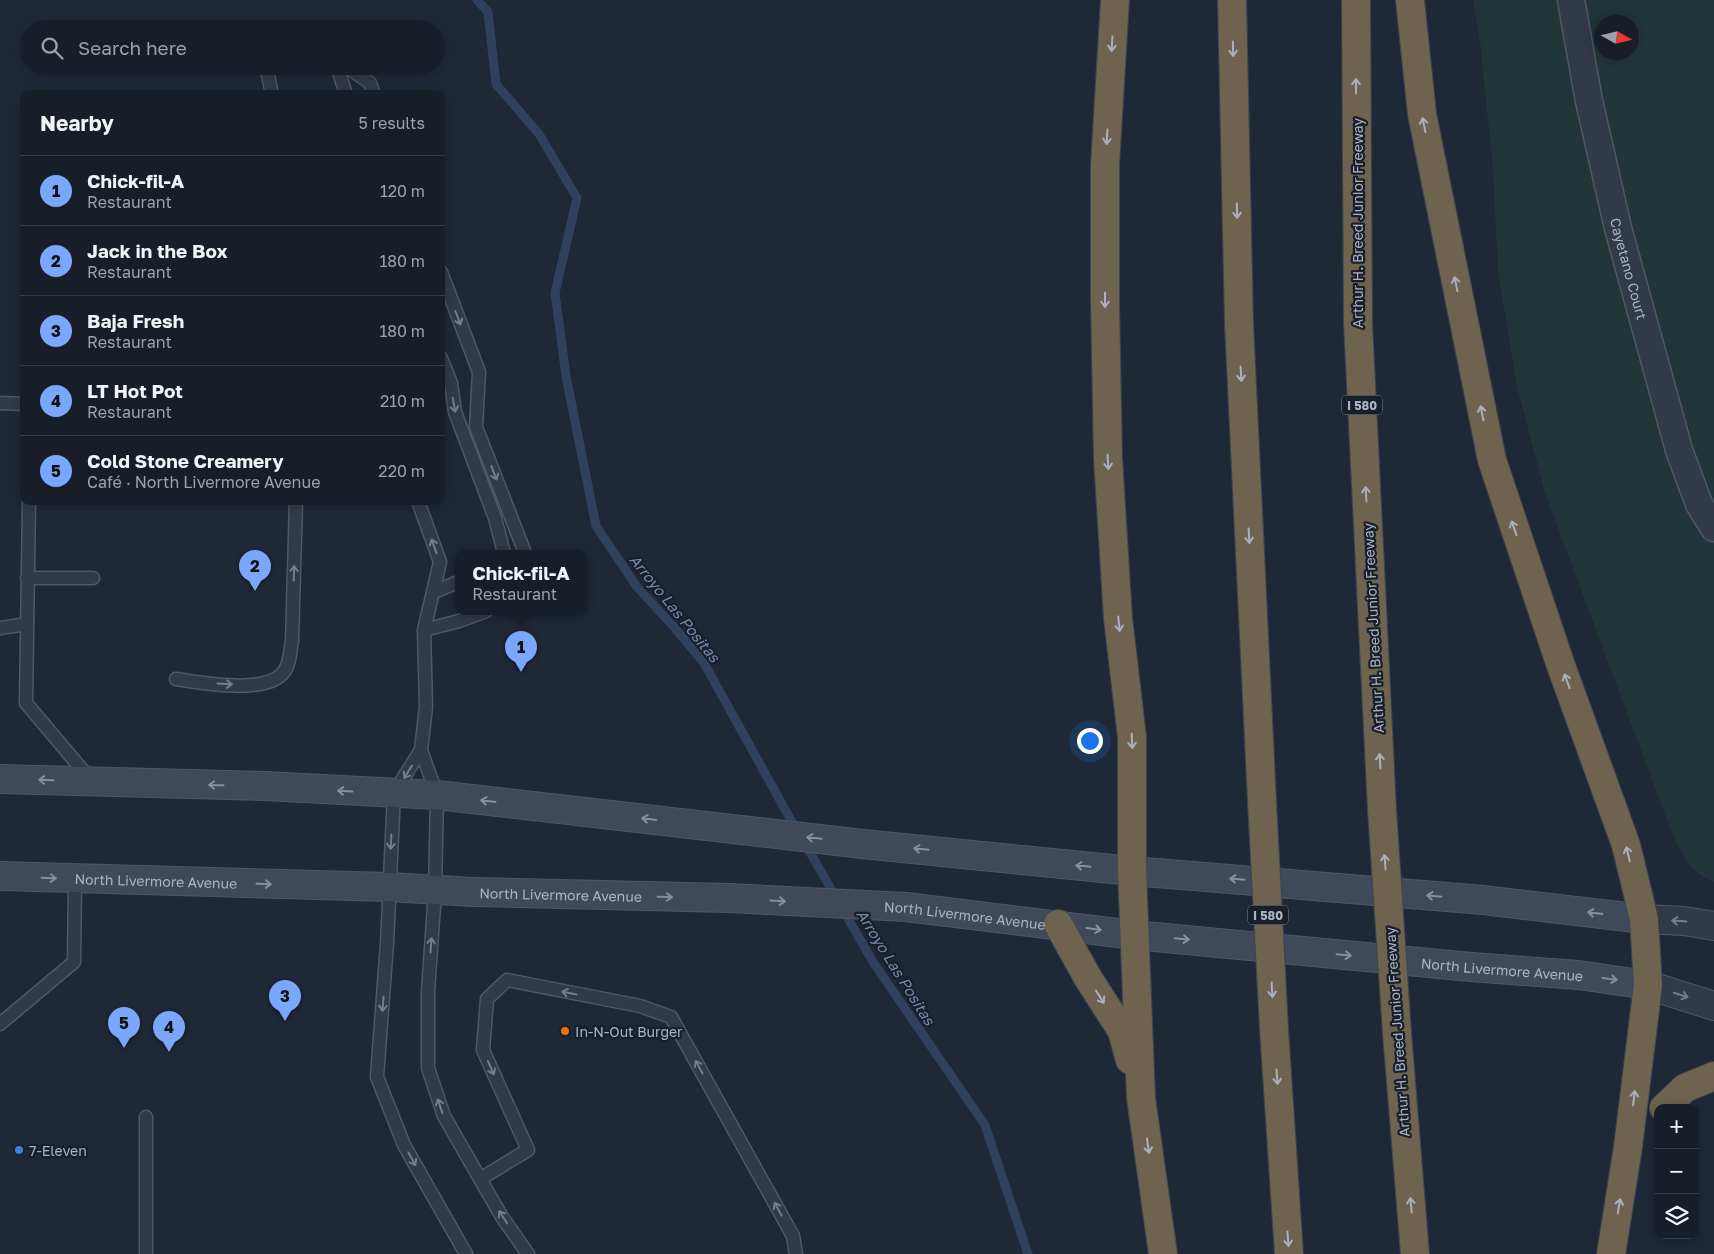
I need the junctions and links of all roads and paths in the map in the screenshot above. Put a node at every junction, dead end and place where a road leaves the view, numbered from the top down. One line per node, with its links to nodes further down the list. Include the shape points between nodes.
1 (1115, 0): 36 (highway, one-way to 36, via 1105,165 1105,312 1108,458 1118,618 1132,737)
2 (1232, 0): 60 (highway, I 580, one-way to 60, bridge, via 1239,324 1274,1028)
3 (1356, 0): 61 (highway, Arthur H. Breed Junior Freeway / I 580, one-way to 3, bridge, via 1382,810 1358,323)
4 (1410, 0): 41 (highway, one-way to 4, via 1626,845 1560,663 1492,460 1422,114)
5 (1571, 0): 19 (street, Cayetano Court, via 1589,101 1618,228 1678,450 1699,504)
6 (268, 75): 9 (lane)
7 (340, 75): 10 (lane)
8 (360, 75): 11 (lane, via 370,82)
9 (271, 90)
10 (345, 90)
11 (373, 90)
12 (445, 283): 21 (lane, one-way to 21, via 479,372 476,427)
13 (445, 369): 20 (lane, one-way to 20, via 455,412 495,518)
14 (0, 403): 15 (lane)
15 (20, 404)
16 (29, 505): 22 (lane)
17 (296, 505): 30 (lane, one-way to 17, via 261,684 275,680 284,672 292,641)
18 (419, 505): 25 (lane, one-way to 18, via 440,562)
19 (1714, 528)
20 (503, 550)
21 (524, 550)
22 (28, 578): 23 (lane); 27 (lane)
23 (93, 578)
24 (455, 583): 25 (lane)
25 (434, 592): 29 (lane)
26 (474, 615): 29 (lane)
27 (27, 624): 28 (lane); 33 (lane, via 26,702)
28 (0, 628)
29 (424, 630): 31 (lane, via 426,707)
30 (176, 679)
31 (421, 750): 34 (lane, one-way to 34); 35 (lane)
32 (0, 779): 33 (main road, one-way to 32)
33 (92, 781): 34 (main road, one-way to 33)
34 (394, 793): 35 (main road); 39 (lane, one-way to 39)
35 (437, 795): 36 (main road, one-way to 35); 40 (lane)
36 (1132, 871): 41 (main road, one-way to 36, via 1483,900); 44 (highway)
37 (0, 876): 38 (main road, North Livermore Avenue, one-way to 38)
38 (75, 879): 39 (main road, North Livermore Avenue, one-way to 39); 47 (lane, via 74,962)
39 (389, 887): 40 (main road, North Livermore Avenue); 56 (lane, one-way to 56, via 377,1077 404,1145)
40 (435, 891): 42 (main road, North Livermore Avenue, one-way to 42, via 729,898 906,907); 54 (lane, one-way to 40, via 444,1116 428,1068 428,991)
41 (1644, 919): 43 (street, one-way to 41); 45 (highway)
42 (1058, 924): 44 (main road, North Livermore Avenue, one-way to 44); 49 (highway, one-way to 49, via 1122,1032)
43 (1714, 926)
44 (1134, 935): 45 (main road, North Livermore Avenue, one-way to 45, via 1578,974); 49 (highway)
45 (1648, 985): 46 (street, North Livermore Avenue, one-way to 46); 53 (highway, one-way to 45)
46 (1714, 1006)
47 (0, 1024)
48 (1714, 1076): 50 (highway, via 1685,1088)
49 (1141, 1098): 59 (highway, one-way to 59)
50 (1668, 1104)
51 (146, 1116): 55 (lane)
52 (1654, 1118): 53 (highway)
53 (1628, 1147): 62 (highway, one-way to 53)
54 (480, 1179): 57 (lane, one-way to 54); 58 (lane, one-way to 54, via 793,1236 671,1017 640,1006 507,980 487,999 483,1050 528,1150)
55 (146, 1254)
56 (466, 1254)
57 (528, 1254)
58 (796, 1254)
59 (1163, 1254)
60 (1289, 1254)
61 (1415, 1254)
62 (1611, 1254)

